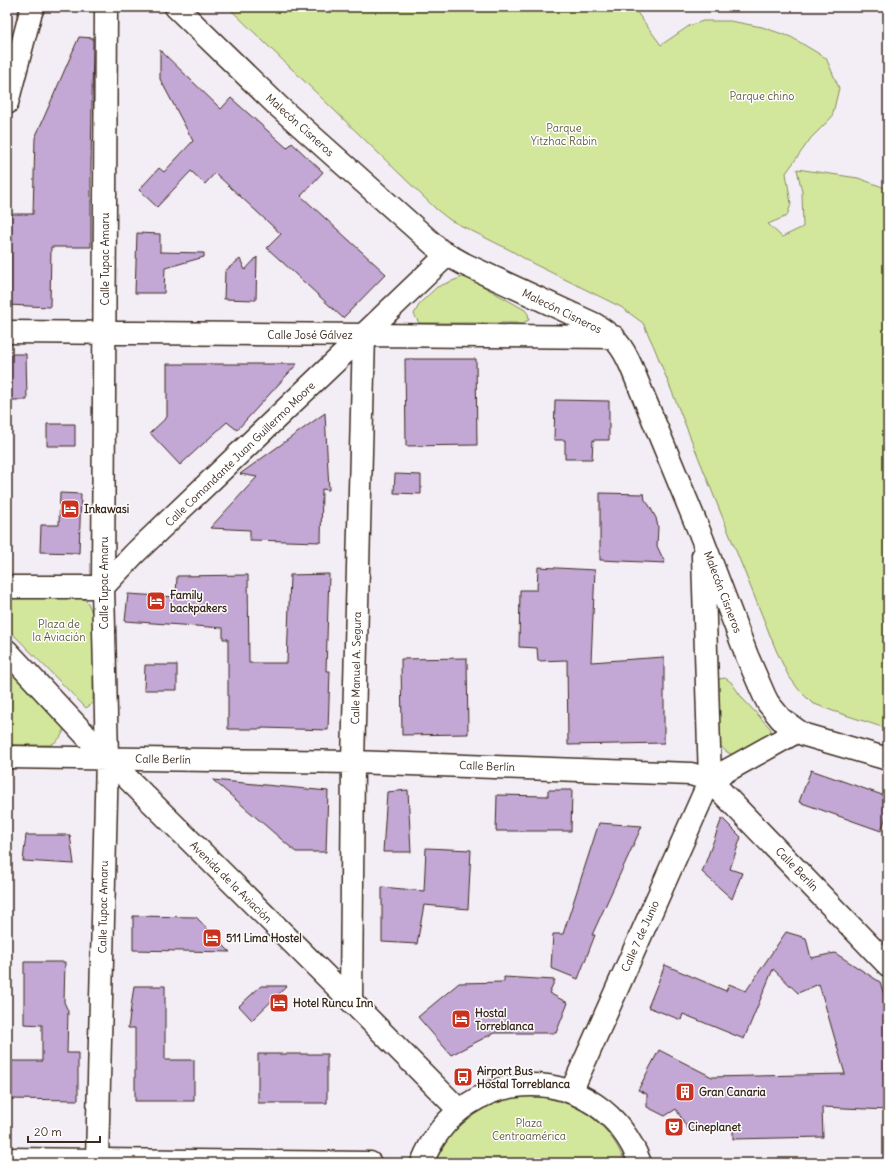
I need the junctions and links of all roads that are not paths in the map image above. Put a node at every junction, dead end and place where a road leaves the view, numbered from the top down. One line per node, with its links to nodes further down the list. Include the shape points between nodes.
1 (33, 7): 4 (street)
2 (106, 7): 7 (street, Calle Tupac Amaru)
3 (176, 7): 5 (street, Malecón Cisneros, via 277,106)
4 (7, 102)
5 (447, 255): 8 (street, Calle Comandante Juan Guillermo Moore); 9 (street, Malecón Cisneros, via 594,324)
6 (7, 332): 7 (street, Calle José Gálvez)
7 (104, 333): 8 (street, Calle José Gálvez); 12 (street, Calle Tupac Amaru)
8 (364, 335): 9 (street, Calle José Gálvez); 12 (street, Calle Comandante Juan Guillermo Moore); 18 (street, Calle Manuel A. Segura)
9 (614, 337): 10 (street, Malecón Cisneros, via 625,352)
10 (702, 538): 14 (street, Malecón Cisneros, via 764,695 782,719); 19 (street, Calle 7 de Junio)
11 (7, 587): 12 (street)
12 (103, 587): 16 (street, Calle Tupac Amaru)
13 (7, 650): 16 (street, Avenida de la Aviación)
14 (798, 732): 17 (street, Malecón Cisneros); 19 (street)
15 (7, 757): 16 (street, Calle Berlín)
16 (107, 758): 18 (street, Calle Berlín); 21 (street, Avenida de la Aviación); 25 (street, Calle Tupac Amaru)
17 (888, 759)
18 (354, 762): 19 (street, Calle Berlín, via 672,773 691,774); 21 (street, Calle Manuel A. Segura)
19 (710, 780): 20 (street, Calle Berlín); 22 (street, Calle 7 de Junio)
20 (888, 965)
21 (351, 1001): 23 (street, Avenida de la Aviación)
22 (571, 1092): 23 (street, via 538,1085 506,1088 480,1097); 28 (street, via 594,1103 613,1119 629,1140)
23 (459, 1110): 27 (street, via 437,1134)
24 (7, 1158): 25 (street)
25 (97, 1160): 26 (street)
26 (370, 1163)
27 (422, 1163)
28 (640, 1163)

